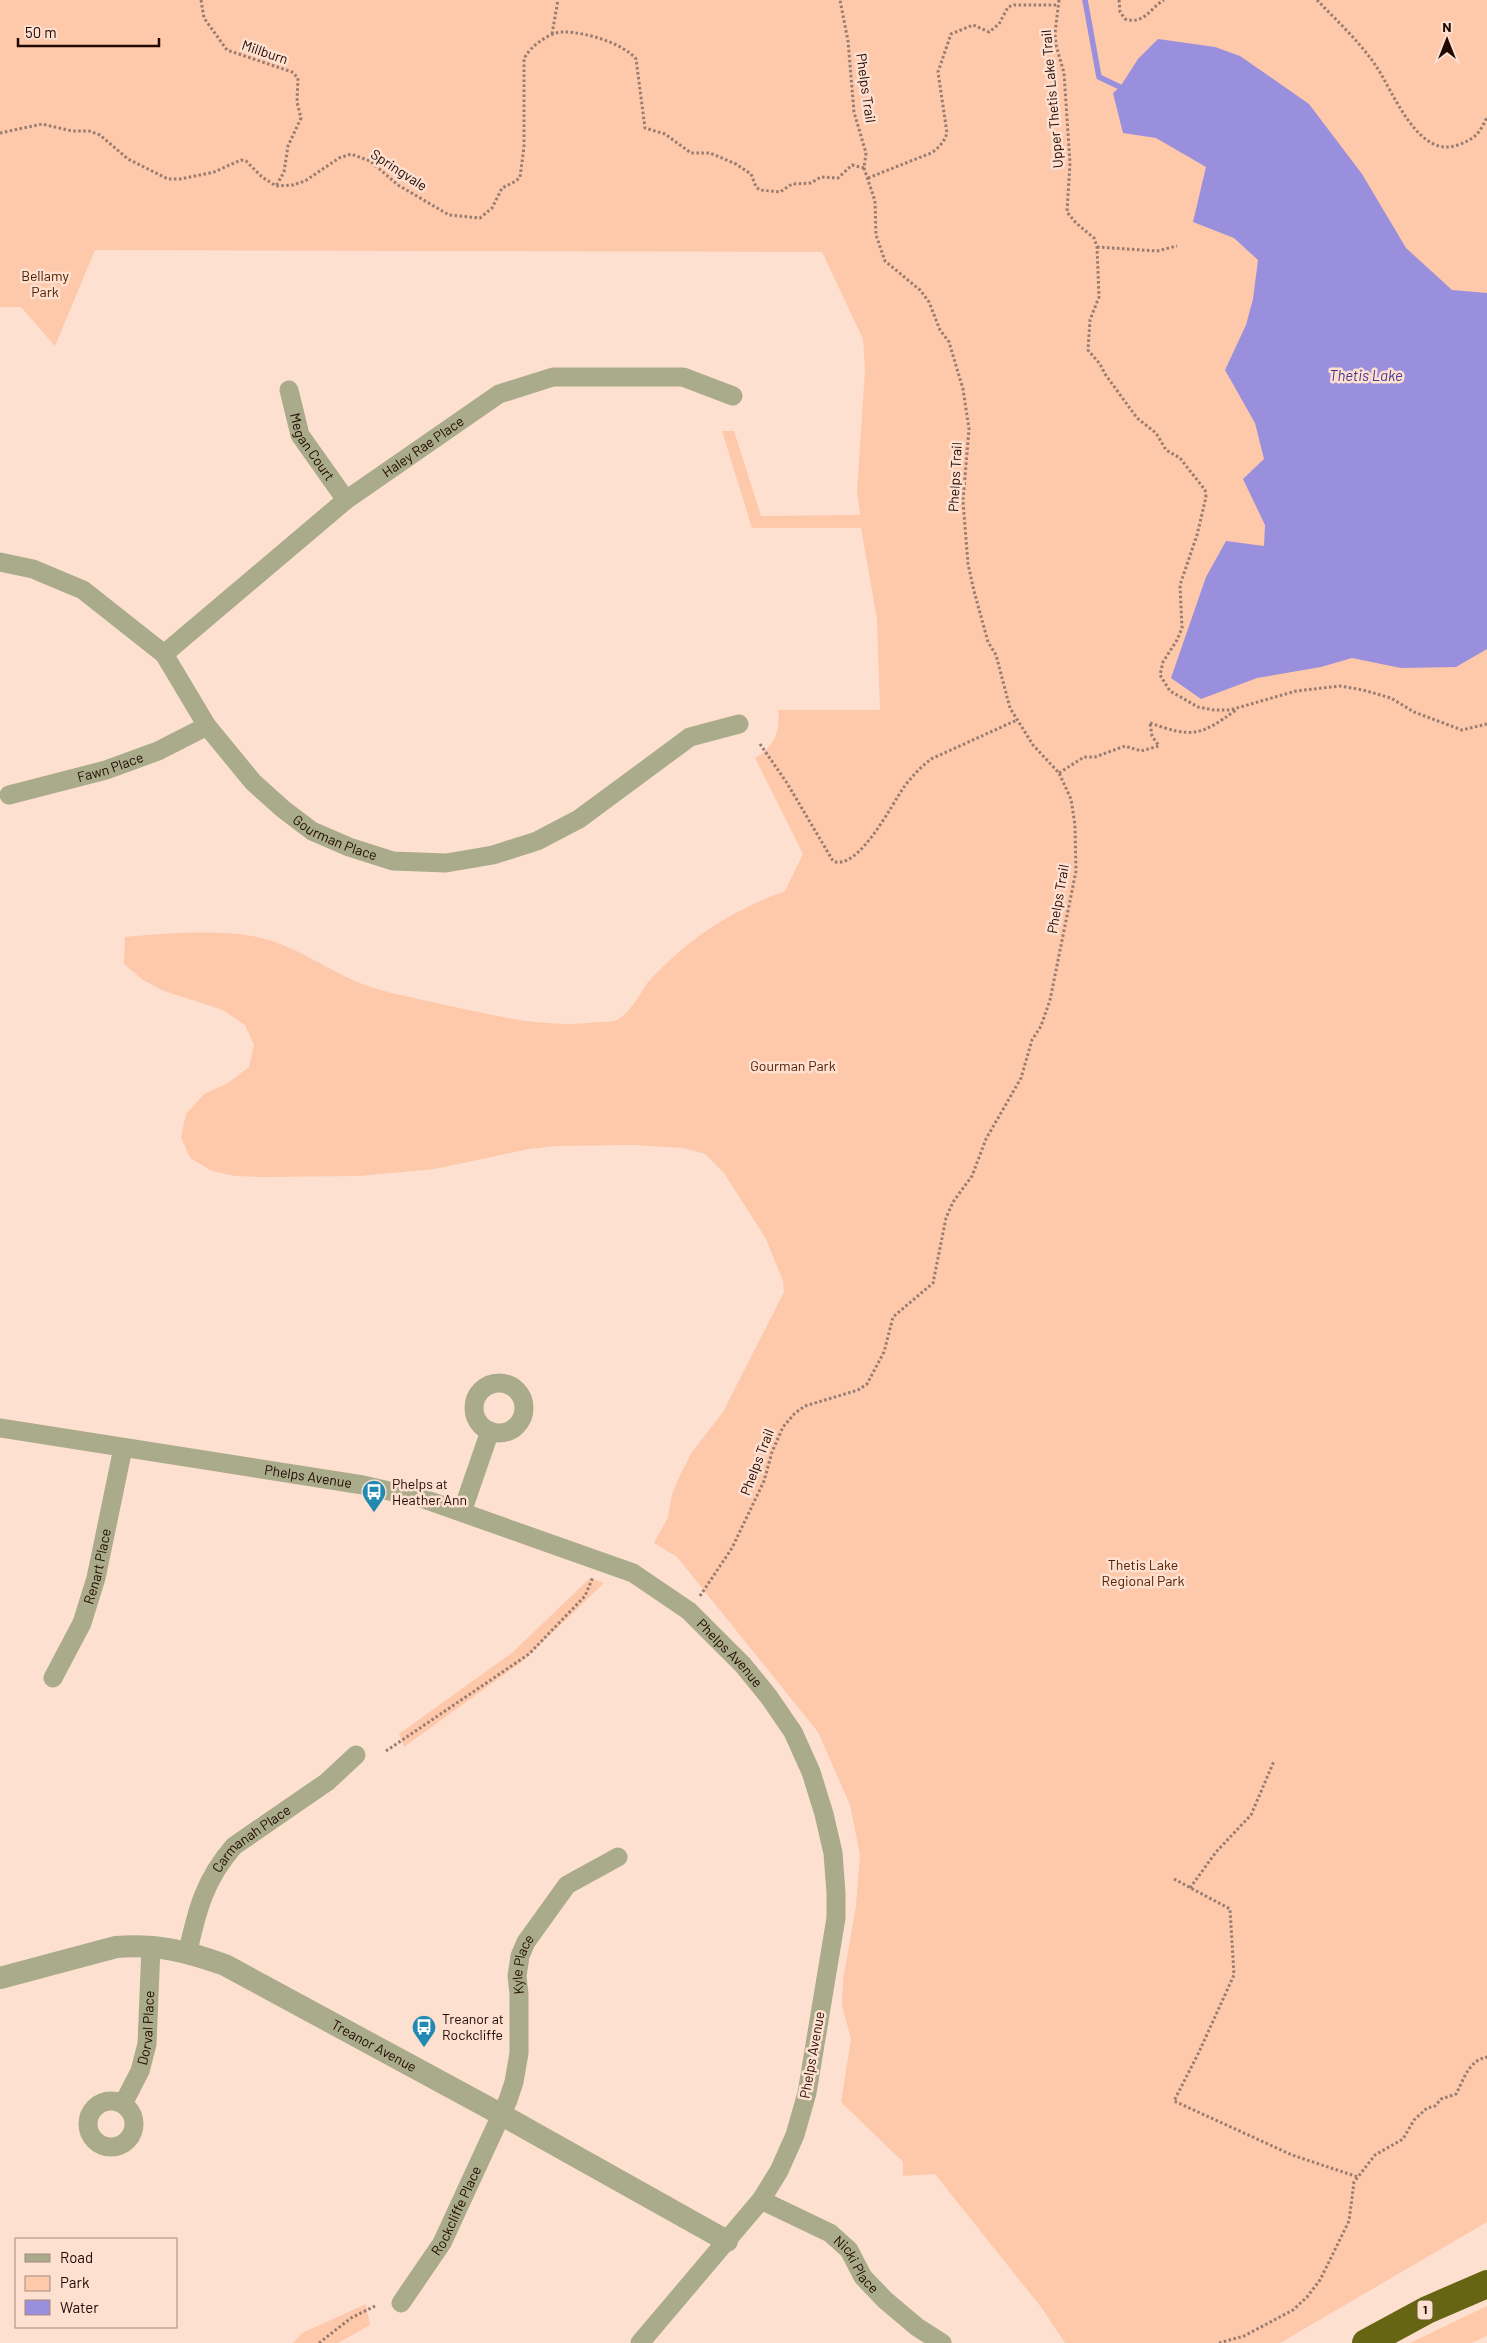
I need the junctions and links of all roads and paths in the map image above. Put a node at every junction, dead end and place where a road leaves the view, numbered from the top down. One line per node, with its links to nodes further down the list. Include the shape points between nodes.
1 (200, 0): 14 (path, Millburn, via 204,18 227,50 292,72 298,78 297,102 301,118 288,146 284,172)
2 (558, 0): 9 (path)
3 (840, 0): 12 (path, Phelps Trail, via 848,41 854,112 866,153)
4 (1059, 0): 8 (path, Upper Thetis Lake Trail)
5 (1118, 0): 6 (path, via 1124,20 1130,21 1142,20)
6 (1164, 0)
7 (1317, 0): 10 (path, via 1376,65 1399,105 1430,144 1453,147 1473,139)
8 (1058, 5): 13 (path, via 1014,5 1008,7 999,24 989,32 973,25 951,34 938,72 947,132 945,138 931,153); 16 (path, Upper Thetis Lake Trail, via 1056,45 1064,73 1070,163 1067,212 1094,238)
9 (552, 34): 12 (path, via 563,32 591,36 630,52 636,59 645,128 665,134 691,153 710,153 736,164 751,174 760,190 780,192 792,184 812,183 821,177 838,178 852,165); 14 (path, Springvale, via 526,53 524,59 524,147 520,177 502,188 492,208 480,218 449,215 398,185 370,161 351,154 339,158 305,181)
10 (1487, 117)
11 (0, 132): 14 (path, via 42,124 72,131 89,131 100,135 128,159 168,179 214,172 241,160)
12 (864, 168): 13 (path, Phelps Trail)
13 (868, 178): 23 (path, Phelps Trail, via 875,201 876,234 885,261 920,290 929,302 940,330 949,342 963,388 969,429 963,501 968,564 988,642 996,655 1010,708)
14 (276, 186)
15 (1178, 246): 16 (path, via 1157,251)
16 (1097, 248): 22 (path, via 1098,297 1090,320 1088,350 1137,418 1156,433 1166,450 1180,458 1205,490 1197,535 1180,585 1182,628 1160,675 1170,692 1198,707 1214,710)
17 (290, 390): 19 (street, Megan Court, via 300,435)
18 (732, 396): 19 (street, Haley Rae Place, via 683,377 553,377 499,394)
19 (346, 500): 21 (street, Haley Rae Place)
20 (0, 562): 21 (street, Gourman Place, via 33,569 83,590)
21 (164, 654): 26 (street, Gourman Place)
22 (1239, 708): 25 (path, via 1296,691 1340,686 1391,698 1414,712 1462,730); 28 (path, via 1210,729 1188,733 1150,723 1152,736 1159,746 1141,751 1125,746 1095,757 1084,757)
23 (1017, 720): 27 (path, via 931,759 921,767 866,844 848,861 839,863 833,861); 28 (path, Phelps Trail, via 1033,745)
24 (739, 724): 26 (street, Gourman Place, via 690,737 580,819 537,841 493,855 446,863 393,861 312,831 253,782)
25 (1487, 724)
26 (207, 726): 29 (street, Fawn Place, via 124,764)
27 (760, 744)
28 (1059, 773): 35 (path, Phelps Trail, via 1071,800 1076,871 1050,1000 1032,1040 1021,1078 986,1139 972,1176 946,1218 935,1279 893,1317 884,1352 867,1384 858,1390 805,1406 783,1427 764,1482 732,1548)
29 (9, 795)
30 (0, 1428): 32 (street, Phelps Avenue)
31 (490, 1431): 33 (street)
32 (123, 1448): 33 (street, Phelps Avenue, via 363,1485 424,1499); 36 (street, Renart Place, via 96,1578 82,1623)
33 (462, 1512): 34 (street, Phelps Avenue)
34 (601, 1560): 35 (street, Phelps Avenue, via 634,1573); 37 (path, via 585,1596 529,1654)
35 (689, 1611): 50 (street, Phelps Avenue, via 743,1665 793,1732 811,1772 833,1853 836,1918 807,2093 791,2144)
36 (54, 1678)
37 (386, 1751)
38 (356, 1755): 44 (street, Carmanah Place, via 327,1782 234,1846 222,1859 201,1898)
39 (1274, 1761): 42 (path, via 1251,1815 1216,1852)
40 (618, 1857): 48 (street, Kyle Place, via 567,1885 526,1942 517,1976 518,2053 514,2082)
41 (1174, 1878): 42 (path)
42 (1190, 1888): 49 (path, via 1230,1909 1234,1975 1174,2101 1292,2155)
43 (151, 1947): 44 (street, Treanor Avenue); 45 (street, Treanor Avenue, via 116,1947); 47 (street, Dorval Place, via 147,2044 140,2071)
44 (188, 1951): 48 (street, Treanor Avenue, via 225,1965)
45 (0, 1978)
46 (1487, 2057): 49 (path, via 1478,2059 1470,2067 1456,2094 1427,2108 1414,2120 1403,2139 1375,2155)
47 (123, 2104)
48 (502, 2115): 51 (street, Treanor Avenue); 53 (street, Rockcliffe Place, via 442,2242)
49 (1358, 2177): 58 (path, via 1354,2182 1349,2221 1320,2280 1307,2297 1293,2310 1244,2336)
50 (761, 2200): 51 (street, Phelps Avenue); 57 (street, Nicki Place, via 830,2233 849,2250 863,2277 885,2300)
51 (727, 2241): 56 (street, Phelps Avenue)
52 (1487, 2284): 59 (highway, 1, via 1427,2310)
53 (401, 2303)
54 (375, 2306): 55 (path, via 351,2318)
55 (319, 2343)
56 (640, 2343)
57 (942, 2343)
58 (1219, 2343)
59 (1366, 2343)

